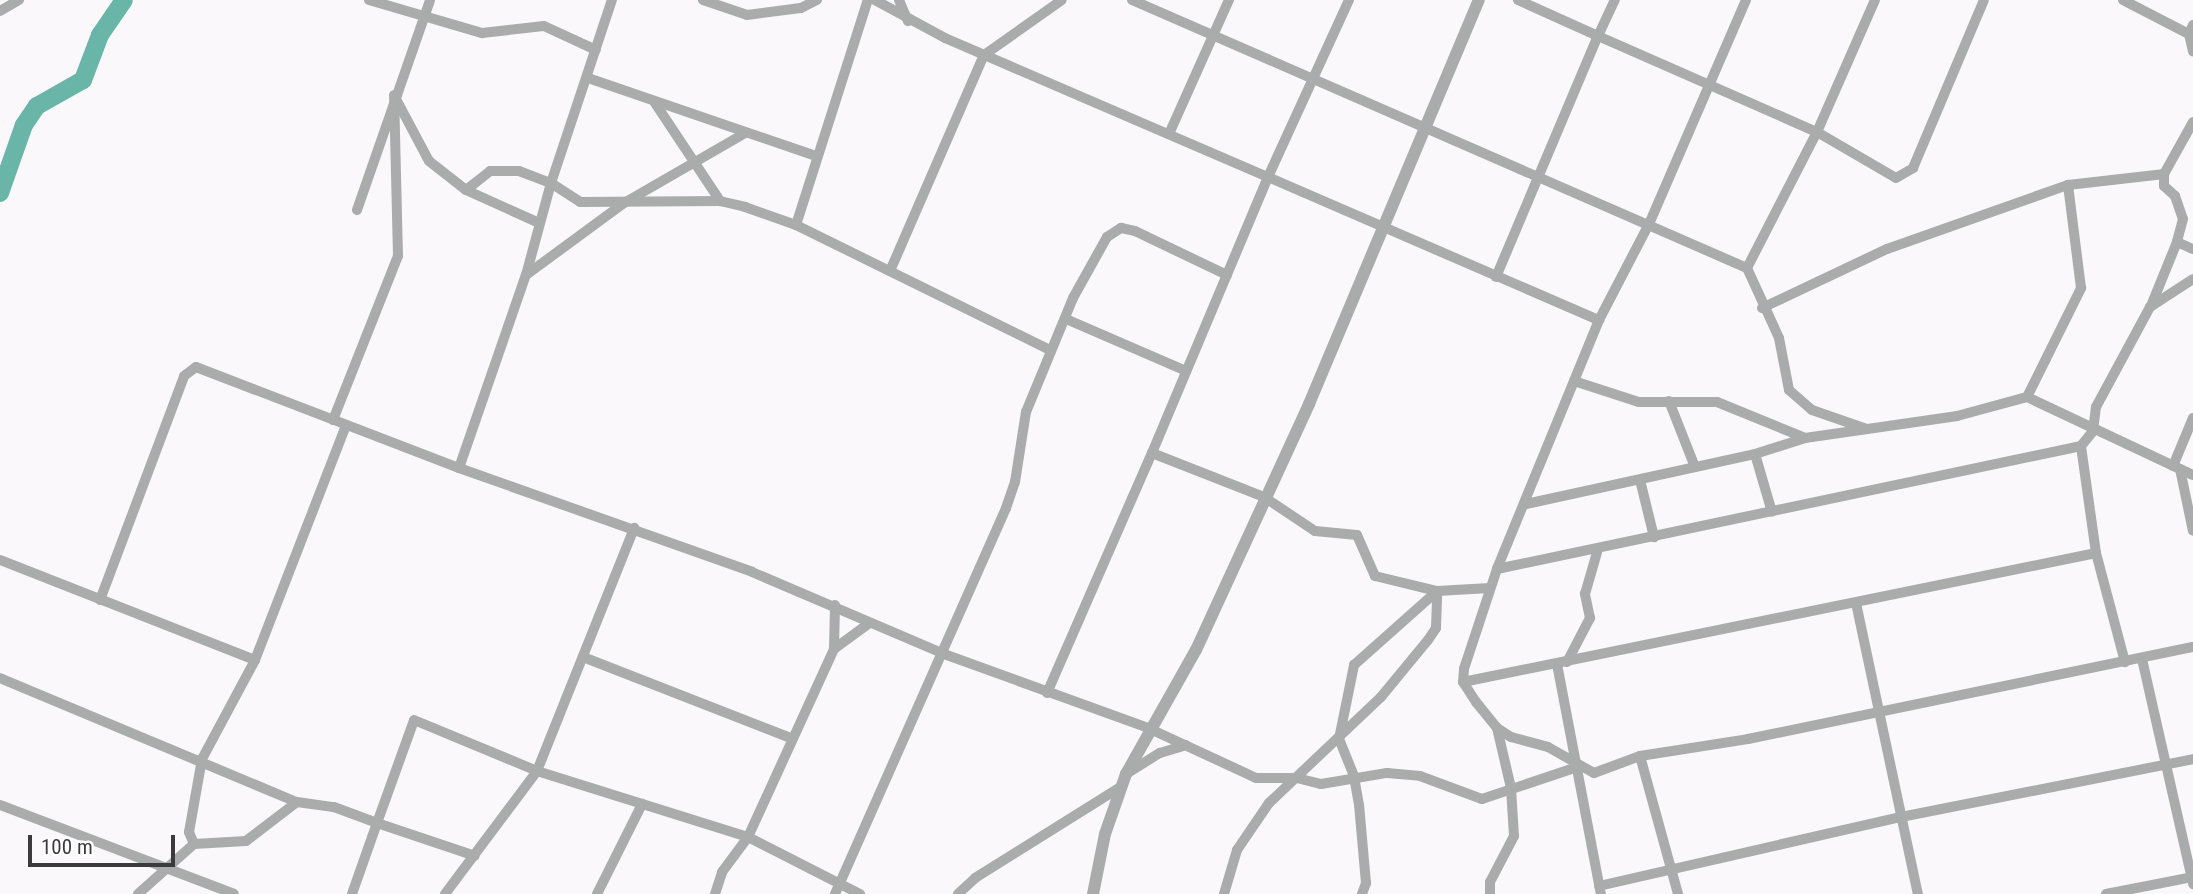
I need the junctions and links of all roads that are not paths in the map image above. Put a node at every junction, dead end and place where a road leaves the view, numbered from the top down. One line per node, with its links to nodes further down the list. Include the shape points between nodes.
1 (19, 0): 21 (street)
2 (369, 0): 22 (street)
3 (430, 0): 22 (street)
4 (612, 0): 27 (street)
5 (703, 0): 6 (street, via 747,15 800,8)
6 (817, 0)
7 (868, 0): 40 (street)
8 (875, 0): 23 (street)
9 (899, 0): 23 (street)
10 (1062, 0): 29 (street)
11 (1132, 0): 25 (street)
12 (1229, 0): 25 (street)
13 (1349, 0): 31 (street)
14 (1479, 0): 36 (street)
15 (1518, 0): 26 (street)
16 (1615, 0): 26 (street)
17 (1746, 0): 32 (street)
18 (1875, 0): 37 (street)
19 (1984, 0): 37 (street, via 1954,78 1907,175 1896,178)
20 (2123, 0): 24 (street)
21 (0, 11)
22 (424, 19): 27 (street, via 482,33 544,26); 33 (street)
23 (908, 22): 29 (street)
24 (2191, 30): 28 (street)
25 (1213, 35): 31 (street); 39 (street)
26 (1598, 36): 32 (street); 43 (street)
27 (596, 50): 30 (street)
28 (2193, 52)
29 (984, 55): 39 (street); 58 (street)
30 (588, 78): 34 (street); 45 (street)
31 (1312, 81): 36 (street); 44 (street)
32 (1711, 83): 37 (street); 51 (street)
33 (394, 95): 47 (street, via 429,161); 50 (street); 73 (street, via 398,256)
34 (655, 103): 38 (street); 41 (street)
35 (2193, 122): 42 (street)
36 (1424, 128): 43 (street); 54 (street)
37 (1817, 132): 57 (street)
38 (745, 133): 40 (street); 41 (street)
39 (1168, 134): 44 (street)
40 (816, 156): 53 (street)
41 (696, 164): 48 (street); 49 (street)
42 (2164, 174): 46 (street); 55 (street, via 2164,186 2175,196 2183,219)
43 (1542, 176): 51 (street); 61 (street)
44 (1268, 177): 54 (street); 60 (street)
45 (551, 183): 47 (street, via 519,171 490,171); 49 (street, via 580,202); 52 (street)
46 (2068, 185): 64 (street, via 1887,249); 70 (street, via 2081,288)
47 (466, 190): 52 (street)
48 (720, 201): 49 (street); 53 (street)
49 (624, 203): 59 (street)
50 (358, 210)
51 (1650, 222): 57 (street); 66 (street)
52 (539, 223): 59 (street)
53 (796, 225): 58 (street)
54 (1382, 226): 61 (street); 86 (street, via 1309,404)
55 (2177, 242): 56 (street); 63 (street)
56 (2193, 249)
57 (1747, 268): 64 (street)
58 (890, 271): 67 (street)
59 (526, 275): 82 (street)
60 (1227, 275): 65 (street, via 1121,228 1107,237); 68 (street)
61 (1496, 277): 66 (street)
62 (2193, 279): 63 (street)
63 (2150, 307): 76 (street, via 2096,407)
64 (1762, 308): 75 (street, via 1779,338 1789,390 1796,399 1812,410)
65 (1066, 319): 67 (street); 68 (street)
66 (1599, 320): 69 (street)
67 (1050, 350): 104 (street, via 1026,412 1015,482)
68 (1186, 371): 79 (street)
69 (1574, 381): 71 (street, via 1639,402); 87 (street)
70 (2027, 397): 75 (street, via 1957,416); 76 (street)
71 (1669, 401): 77 (street, via 1735,407); 81 (street)
72 (2193, 418): 83 (street)
73 (333, 420): 74 (street); 98 (street, via 196,367 190,369)
74 (346, 425): 82 (street); 107 (street)
75 (1867, 429): 77 (street)
76 (2093, 430): 78 (street); 83 (street)
77 (1805, 438): 80 (street)
78 (2081, 446): 88 (street); 93 (street)
79 (1152, 453): 86 (street); 112 (street)
80 (1755, 454): 81 (street); 88 (street)
81 (1695, 467): 85 (street)
82 (459, 468): 89 (street)
83 (2176, 468): 84 (street); 90 (street)
84 (2193, 475)
85 (1640, 480): 87 (street); 91 (street)
86 (1264, 497): 97 (street, via 1315,531 1357,535 1375,576); 114 (street, via 1196,650)
87 (1527, 504): 95 (street)
88 (1772, 512): 91 (street)
89 (634, 528): 100 (street); 105 (street)
90 (2193, 531)
91 (1654, 537): 92 (street)
92 (1598, 549): 95 (street); 109 (street, via 1585,594 1590,618)
93 (2096, 553): 99 (street); 108 (street)
94 (0, 561): 98 (street)
95 (1497, 569): 96 (street)
96 (1490, 588): 97 (street); 111 (street)
97 (1437, 591): 117 (street, via 1436,628); 117 (street, via 1354,665)
98 (100, 600): 107 (street)
99 (1856, 603): 109 (street); 113 (street)
100 (835, 605): 101 (street); 103 (street)
101 (868, 624): 103 (street); 104 (street)
102 (2193, 647): 106 (street)
103 (834, 649): 116 (street)
104 (944, 654): 112 (street); 140 (street)
105 (583, 657): 116 (street); 124 (street)
106 (2142, 659): 108 (street); 122 (street)
107 (255, 660): 120 (street)
108 (2125, 662): 113 (street)
109 (1562, 663): 111 (street); 123 (street)
110 (0, 678): 120 (street)
111 (1463, 682): 115 (street)
112 (1047, 694): 114 (street)
113 (1880, 713): 119 (street); 132 (street)
114 (1148, 728): 118 (street); 127 (street)
115 (1497, 728): 123 (street, via 1548,747); 128 (street)
116 (793, 739): 134 (street)
117 (1339, 739): 125 (street); 126 (street)
118 (1186, 745): 126 (street, via 1256,778); 127 (street, via 1160,753)
119 (1640, 756): 123 (street, via 1594,773); 138 (street)
120 (202, 759): 129 (street); 135 (street, via 189,832)
121 (2193, 760): 122 (street)
122 (2165, 765): 132 (street); 139 (street)
123 (1580, 766): 128 (street); 141 (street)
124 (537, 771): 130 (street); 133 (street, via 414,720); 136 (street)
125 (1354, 776): 126 (street, via 1321,784); 128 (street, via 1420,776 1482,799); 152 (street, via 1366,883)
126 (1297, 778): 151 (street, via 1269,803 1237,850)
127 (1124, 780): 149 (street, via 975,878); 150 (street, via 1105,835)
128 (1511, 788): 153 (street, via 1514,836 1490,882)
129 (297, 802): 133 (street, via 334,807); 135 (street, via 246,841)
130 (642, 804): 134 (street); 146 (street)
131 (0, 805): 137 (street)
132 (1901, 817): 138 (street); 155 (street)
133 (377, 823): 136 (street); 144 (street)
134 (748, 837): 140 (street, via 820,871); 147 (street, via 722,872)
135 (194, 844): 137 (street)
136 (475, 856): 145 (street)
137 (169, 866): 142 (street); 143 (street)
138 (1668, 868): 141 (street); 154 (street)
139 (2192, 879): 156 (street)
140 (837, 890): 148 (street)
141 (1600, 890)
142 (138, 894)
143 (234, 894)
144 (352, 894)
145 (444, 894)
146 (597, 894)
147 (715, 894)
148 (860, 894)
149 (958, 894)
150 (1093, 894)
151 (1224, 894)
152 (1362, 894)
153 (1490, 894)
154 (1678, 894)
155 (1918, 894)
156 (2106, 894)

